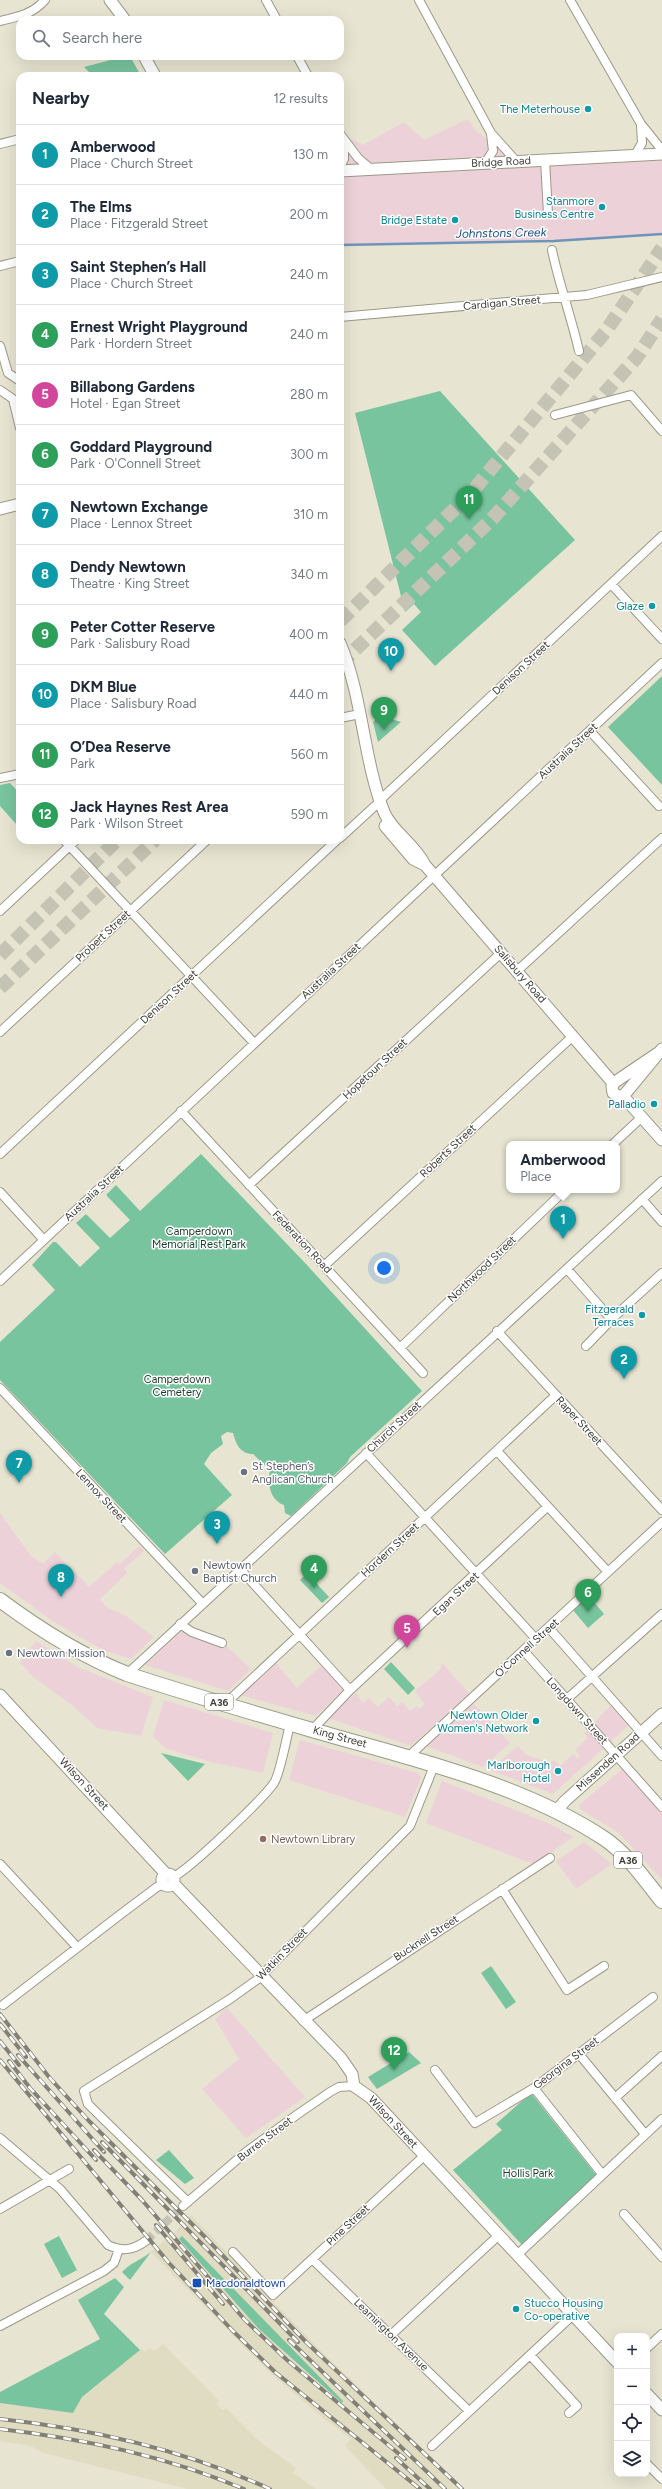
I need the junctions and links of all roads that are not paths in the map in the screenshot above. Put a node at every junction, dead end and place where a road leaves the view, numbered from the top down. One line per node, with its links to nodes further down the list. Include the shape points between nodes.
1 (45, 0): 6 (street, via 38,9)
2 (110, 0): 7 (main road)
3 (266, 0): 8 (street)
4 (419, 0): 16 (street)
5 (570, 0): 15 (street)
6 (20, 16)
7 (122, 16)
8 (275, 16)
9 (16, 17): 10 (street)
10 (0, 21)
11 (146, 60): 13 (main road)
12 (299, 60): 14 (street)
13 (153, 72)
14 (306, 72)
15 (641, 124): 20 (street); 22 (street, via 642,143)
16 (491, 133): 24 (street); 25 (street, via 493,150)
17 (16, 140): 19 (street)
18 (344, 140): 26 (street)
19 (0, 144)
20 (662, 150)
21 (662, 154): 22 (main road, Bridge Road)
22 (635, 155): 23 (main road, Bridge Road)
23 (545, 160): 24 (main road, Bridge Road); 28 (street)
24 (516, 161): 25 (main road, Bridge Road)
25 (485, 163): 26 (main road, Bridge Road)
26 (371, 169): 27 (main road, Bridge Road)
27 (344, 171)
28 (548, 214)
29 (552, 250): 33 (street)
30 (16, 262): 31 (street)
31 (0, 266)
32 (662, 277): 33 (street, Cardigan Street, via 587,296)
33 (564, 297): 34 (street, Cardigan Street); 36 (street, via 569,306)
34 (344, 317)
35 (0, 346): 37 (street, via 6,370)
36 (579, 351)
37 (16, 378)
38 (3, 391): 39 (street, via 12,399)
39 (16, 414)
40 (555, 415): 41 (street, via 631,395)
41 (662, 431)
42 (16, 505): 43 (main road)
43 (0, 509)
44 (662, 536): 45 (street, Denison Street)
45 (611, 584): 46 (street); 55 (street, Denison Street)
46 (662, 639)
47 (344, 653): 55 (main road, Salisbury Road, via 350,669)
48 (662, 663): 52 (street, Australia Street)
49 (344, 672): 50 (main road, Salisbury Road)
50 (355, 715): 51 (street); 55 (main road, Salisbury Road)
51 (344, 717)
52 (590, 731): 56 (street); 63 (street, Australia Street)
53 (16, 775): 54 (street)
54 (0, 778)
55 (378, 802): 57 (street, Denison Street); 63 (main road, Salisbury Road, via 392,825 419,852 425,865)
56 (659, 806)
57 (344, 834)
58 (662, 838): 67 (street)
59 (68, 844): 64 (street)
60 (72, 844): 65 (street)
61 (202, 844): 65 (street, Probert Street)
62 (334, 844): 68 (street, Denison Street)
63 (434, 875): 66 (main road, Salisbury Road); 71 (street, Australia Street)
64 (0, 911)
65 (130, 911): 68 (street); 69 (street, Probert Street)
66 (501, 953): 67 (main road, Salisbury Road); 81 (street, Hopetoun Street)
67 (517, 971): 70 (main road, Salisbury Road)
68 (191, 976): 71 (street); 79 (street, Denison Street)
69 (0, 1032)
70 (573, 1036): 73 (main road, Salisbury Road); 87 (street, Roberts Street)
71 (254, 1043): 75 (street, Australia Street)
72 (660, 1051): 73 (main road); 74 (main road)
73 (616, 1082): 74 (main road, Salisbury Road, via 613,1093)
74 (625, 1093): 76 (main road)
75 (181, 1111): 81 (street, Federation Road); 86 (street, Australia Street)
76 (642, 1116): 77 (main road); 78 (street)
77 (662, 1140)
78 (616, 1141)
79 (0, 1154)
80 (662, 1181): 84 (street, Church Street)
81 (249, 1185): 87 (street, Federation Road)
82 (0, 1192): 86 (street)
83 (562, 1193): 94 (street, Northwood Street)
84 (642, 1198): 85 (street); 88 (street, Church Street)
85 (662, 1222)
86 (43, 1239): 90 (street, Australia Street)
87 (324, 1266): 94 (street, Federation Road)
88 (567, 1269): 91 (street); 92 (street, Church Street)
89 (662, 1273): 91 (street)
90 (0, 1280)
91 (612, 1320): 93 (street)
92 (497, 1332): 97 (street, Raper Street); 99 (street, Church Street)
93 (586, 1346)
94 (400, 1348): 95 (street, Federation Road)
95 (423, 1373)
96 (0, 1388): 108 (street, Lennox Street)
97 (555, 1396): 98 (street, Hordern Street); 101 (street, Raper Street)
98 (497, 1451): 100 (street); 102 (street, Hordern Street)
99 (366, 1453): 102 (street); 104 (street, Church Street)
100 (547, 1507): 105 (street); 106 (street, Egan Street)
101 (662, 1510)
102 (425, 1518): 106 (street); 112 (street, Hordern Street)
103 (662, 1522): 105 (street, O'Connell Street)
104 (240, 1569): 108 (street, Church Street); 112 (street)
105 (608, 1572): 111 (street, O'Connell Street)
106 (477, 1575): 113 (street); 118 (street, Egan Street)
107 (0, 1600): 116 (highway, King Street / A36, via 64,1644 100,1664)
108 (202, 1603): 110 (street, Church Street)
109 (662, 1614): 117 (street)
110 (180, 1624): 114 (street, via 192,1632); 116 (street, Church Street)
111 (549, 1628): 113 (street, O'Connell Street); 117 (street)
112 (299, 1635): 118 (street); 121 (street, Hordern Street)
113 (536, 1640): 115 (street, O'Connell Street)
114 (222, 1643)
115 (524, 1650): 120 (street, Longdown Street); 128 (street, O'Connell Street)
116 (127, 1674): 121 (highway, King Street / A36)
117 (592, 1676): 120 (street); 125 (street)
118 (350, 1690): 124 (street, Egan Street)
119 (0, 1695): 134 (main road, Wilson Street)
120 (567, 1699): 126 (street, Longdown Street)
121 (225, 1704): 123 (highway, King Street / A36)
122 (662, 1714): 125 (main road, Missenden Road)
123 (290, 1724): 124 (highway, King Street / A36); 134 (street, via 275,1782 206,1851 180,1874)
124 (312, 1730): 128 (highway, King Street / A36)
125 (641, 1732): 126 (main road, Missenden Road); 127 (street)
126 (616, 1755): 130 (street, Longdown Street); 131 (main road, Missenden Road)
127 (662, 1756)
128 (408, 1757): 129 (highway, King Street / A36)
129 (434, 1766): 131 (highway, King Street / A36, via 481,1781); 139 (street, Watkin Street, via 410,1826)
130 (662, 1807)
131 (556, 1811): 136 (highway, King Street / A36, via 617,1848)
132 (550, 1858): 135 (street, Bucknell Street)
133 (1, 1866): 137 (street)
134 (169, 1880): 137 (street); 139 (main road, Wilson Street)
135 (502, 1889): 138 (street, via 567,1990); 142 (street, Bucknell Street)
136 (661, 1898)
137 (77, 1947): 141 (street)
138 (604, 1966)
139 (261, 1976): 142 (main road, Wilson Street); 153 (street, Watkin Street, via 217,2007 86,2088 84,2095 88,2104)
140 (653, 1997): 143 (street, Georgina Street)
141 (3, 2005)
142 (303, 2021): 146 (main road, Wilson Street, via 346,2064 352,2074)
143 (578, 2054): 147 (street, Georgina Street); 148 (street)
144 (662, 2056): 148 (street)
145 (435, 2070): 147 (street, Georgina Street, via 475,2123)
146 (354, 2086): 152 (main road, Wilson Street, via 368,2096); 153 (street, Burren Street, via 339,2088 311,2105 246,2152 186,2204)
147 (534, 2088): 155 (street)
148 (615, 2098): 150 (street)
149 (662, 2119): 150 (street)
150 (645, 2134): 155 (street)
151 (0, 2138): 156 (street)
152 (424, 2156): 159 (main road, Wilson Street); 165 (street, Pine Street)
153 (146, 2160)
154 (69, 2169): 156 (street)
155 (602, 2174): 163 (street)
156 (50, 2181): 157 (street); 161 (street, via 60,2189 104,2241)
157 (0, 2209)
158 (624, 2214): 164 (street)
159 (499, 2235): 163 (main road, Wilson Street); 169 (street)
160 (147, 2240): 161 (street, via 135,2248)
161 (119, 2249): 167 (street, via 115,2261 104,2271)
162 (233, 2252): 165 (street, Pine Street, via 272,2295)
163 (517, 2255): 166 (main road, Wilson Street)
164 (662, 2257)
165 (312, 2258): 169 (street, Leamington Avenue)
166 (574, 2315): 171 (street); 172 (main road, Wilson Street)
167 (0, 2326)
168 (662, 2334): 170 (street)
169 (390, 2335): 175 (street, Leamington Avenue)
170 (650, 2345)
171 (530, 2355): 175 (street); 176 (street, via 577,2408)
172 (614, 2359)
173 (650, 2397): 174 (main road)
174 (662, 2410)
175 (469, 2411): 177 (street)
176 (568, 2413)
177 (432, 2446)
178 (650, 2467): 179 (street)
179 (662, 2479)

